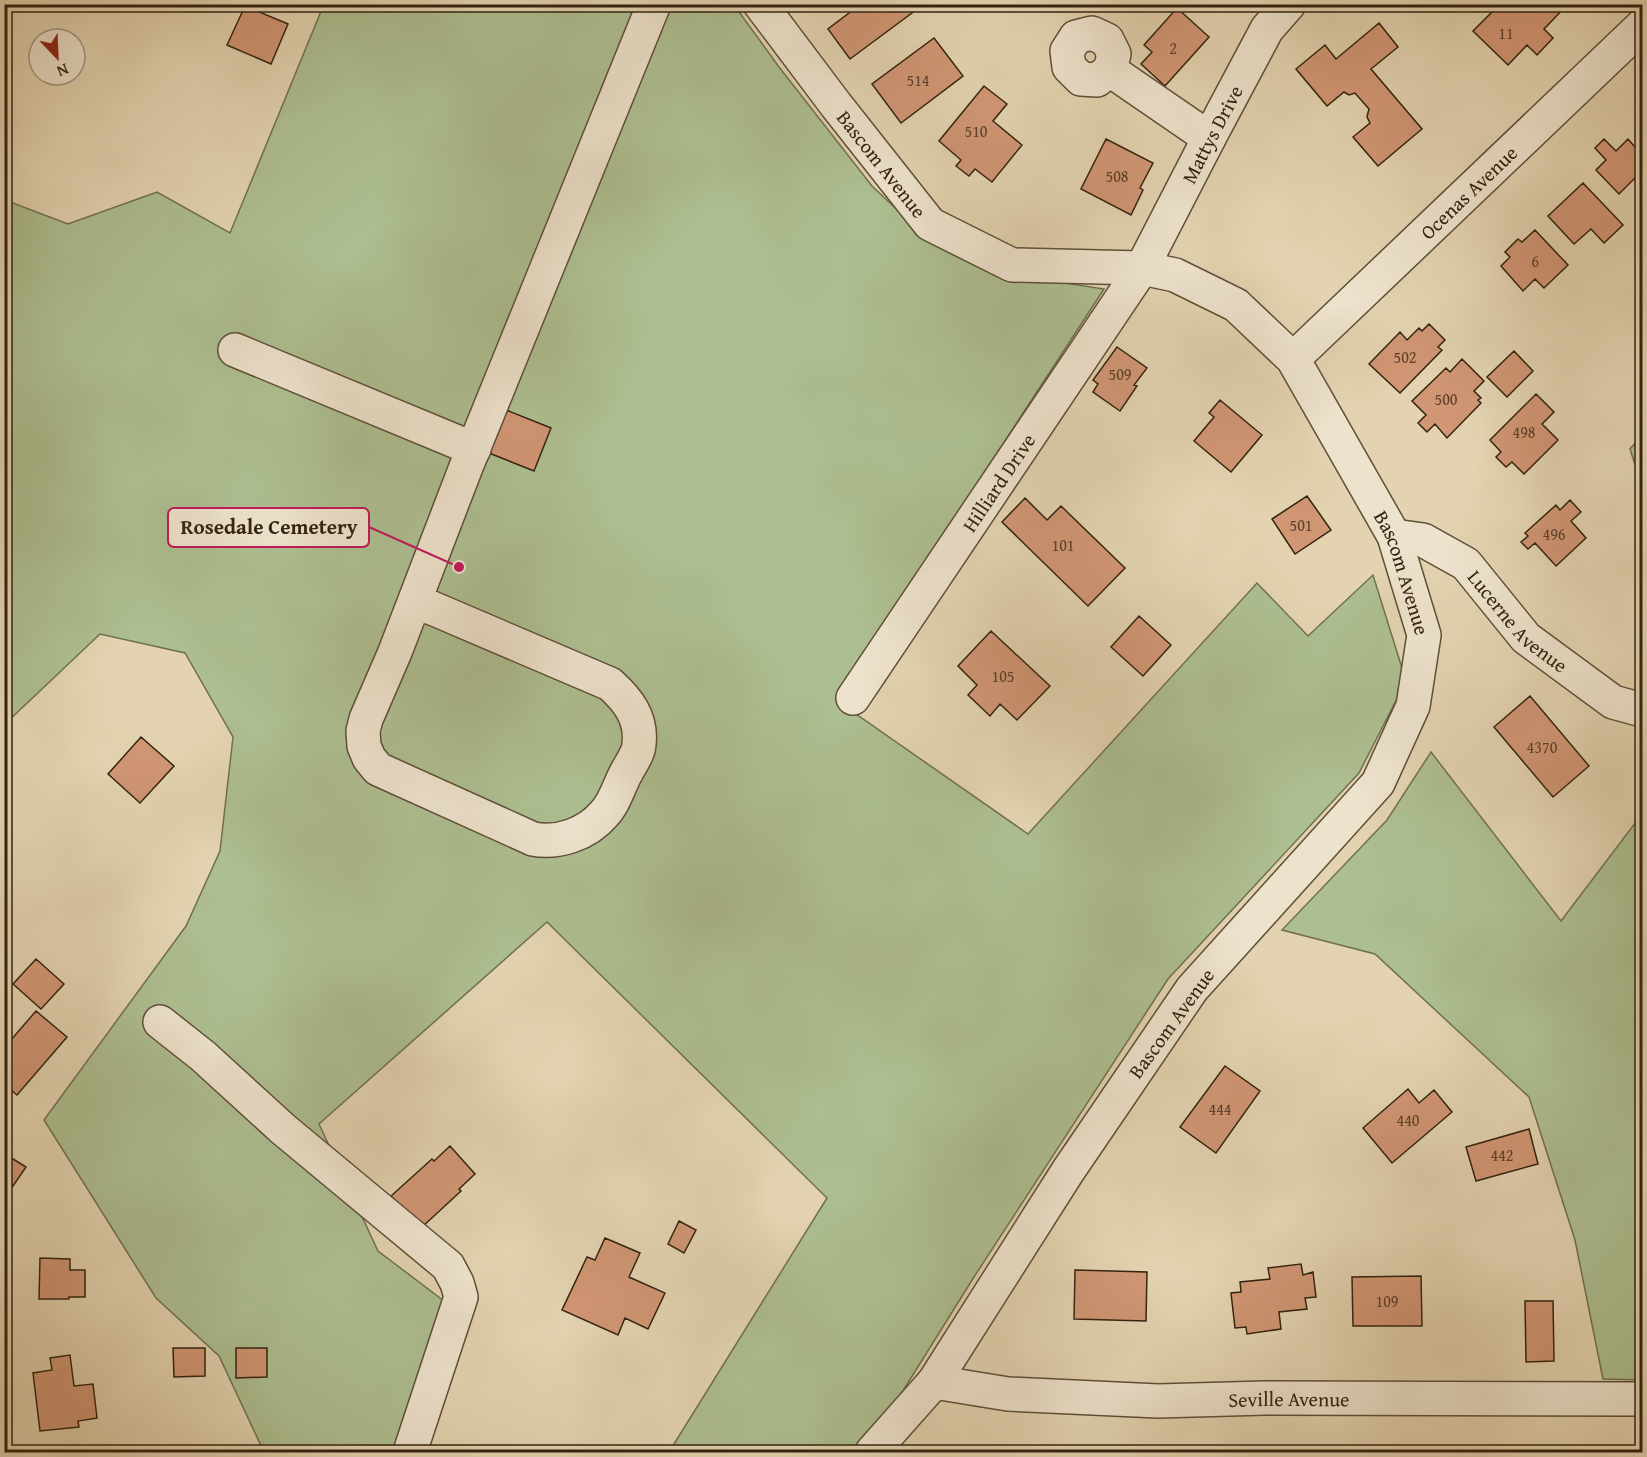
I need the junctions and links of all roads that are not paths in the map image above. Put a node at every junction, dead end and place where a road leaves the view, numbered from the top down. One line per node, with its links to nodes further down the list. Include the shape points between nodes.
1 (654, 4): 10 (street)
2 (760, 4): 7 (street, Bascom Avenue, via 930,224 1011,265)
3 (1289, 4): 6 (street, Mattys Drive, via 1267,29)
4 (1642, 26): 9 (street, Ocenas Avenue)
5 (1110, 70): 6 (street)
6 (1209, 138): 7 (street, Mattys Drive)
7 (1143, 268): 9 (street, Bascom Avenue, via 1175,274 1236,305); 15 (street, Hilliard Drive)
8 (234, 350): 12 (street)
9 (1293, 359): 13 (street, Bascom Avenue)
10 (507, 366): 11 (street); 12 (street)
11 (516, 410)
12 (474, 449): 14 (street)
13 (1394, 536): 16 (street, Lucerne Avenue, via 1423,540 1466,564 1526,638 1613,702); 18 (street, Bascom Avenue, via 1424,635 1413,706 1378,783 1191,989 1068,1171)
14 (414, 603): 14 (street, via 610,684 623,696 634,711 639,746 605,813 590,826 570,837 547,842 533,839 378,769 369,758 364,746 366,719)
15 (853, 698)
16 (1642, 710)
17 (160, 1022): 20 (street, via 448,1266 461,1297)
18 (934, 1382): 19 (street, Seville Avenue, via 1008,1394 1158,1401); 21 (street, Bascom Avenue)
19 (1642, 1399)
20 (410, 1452)
21 (872, 1452)

